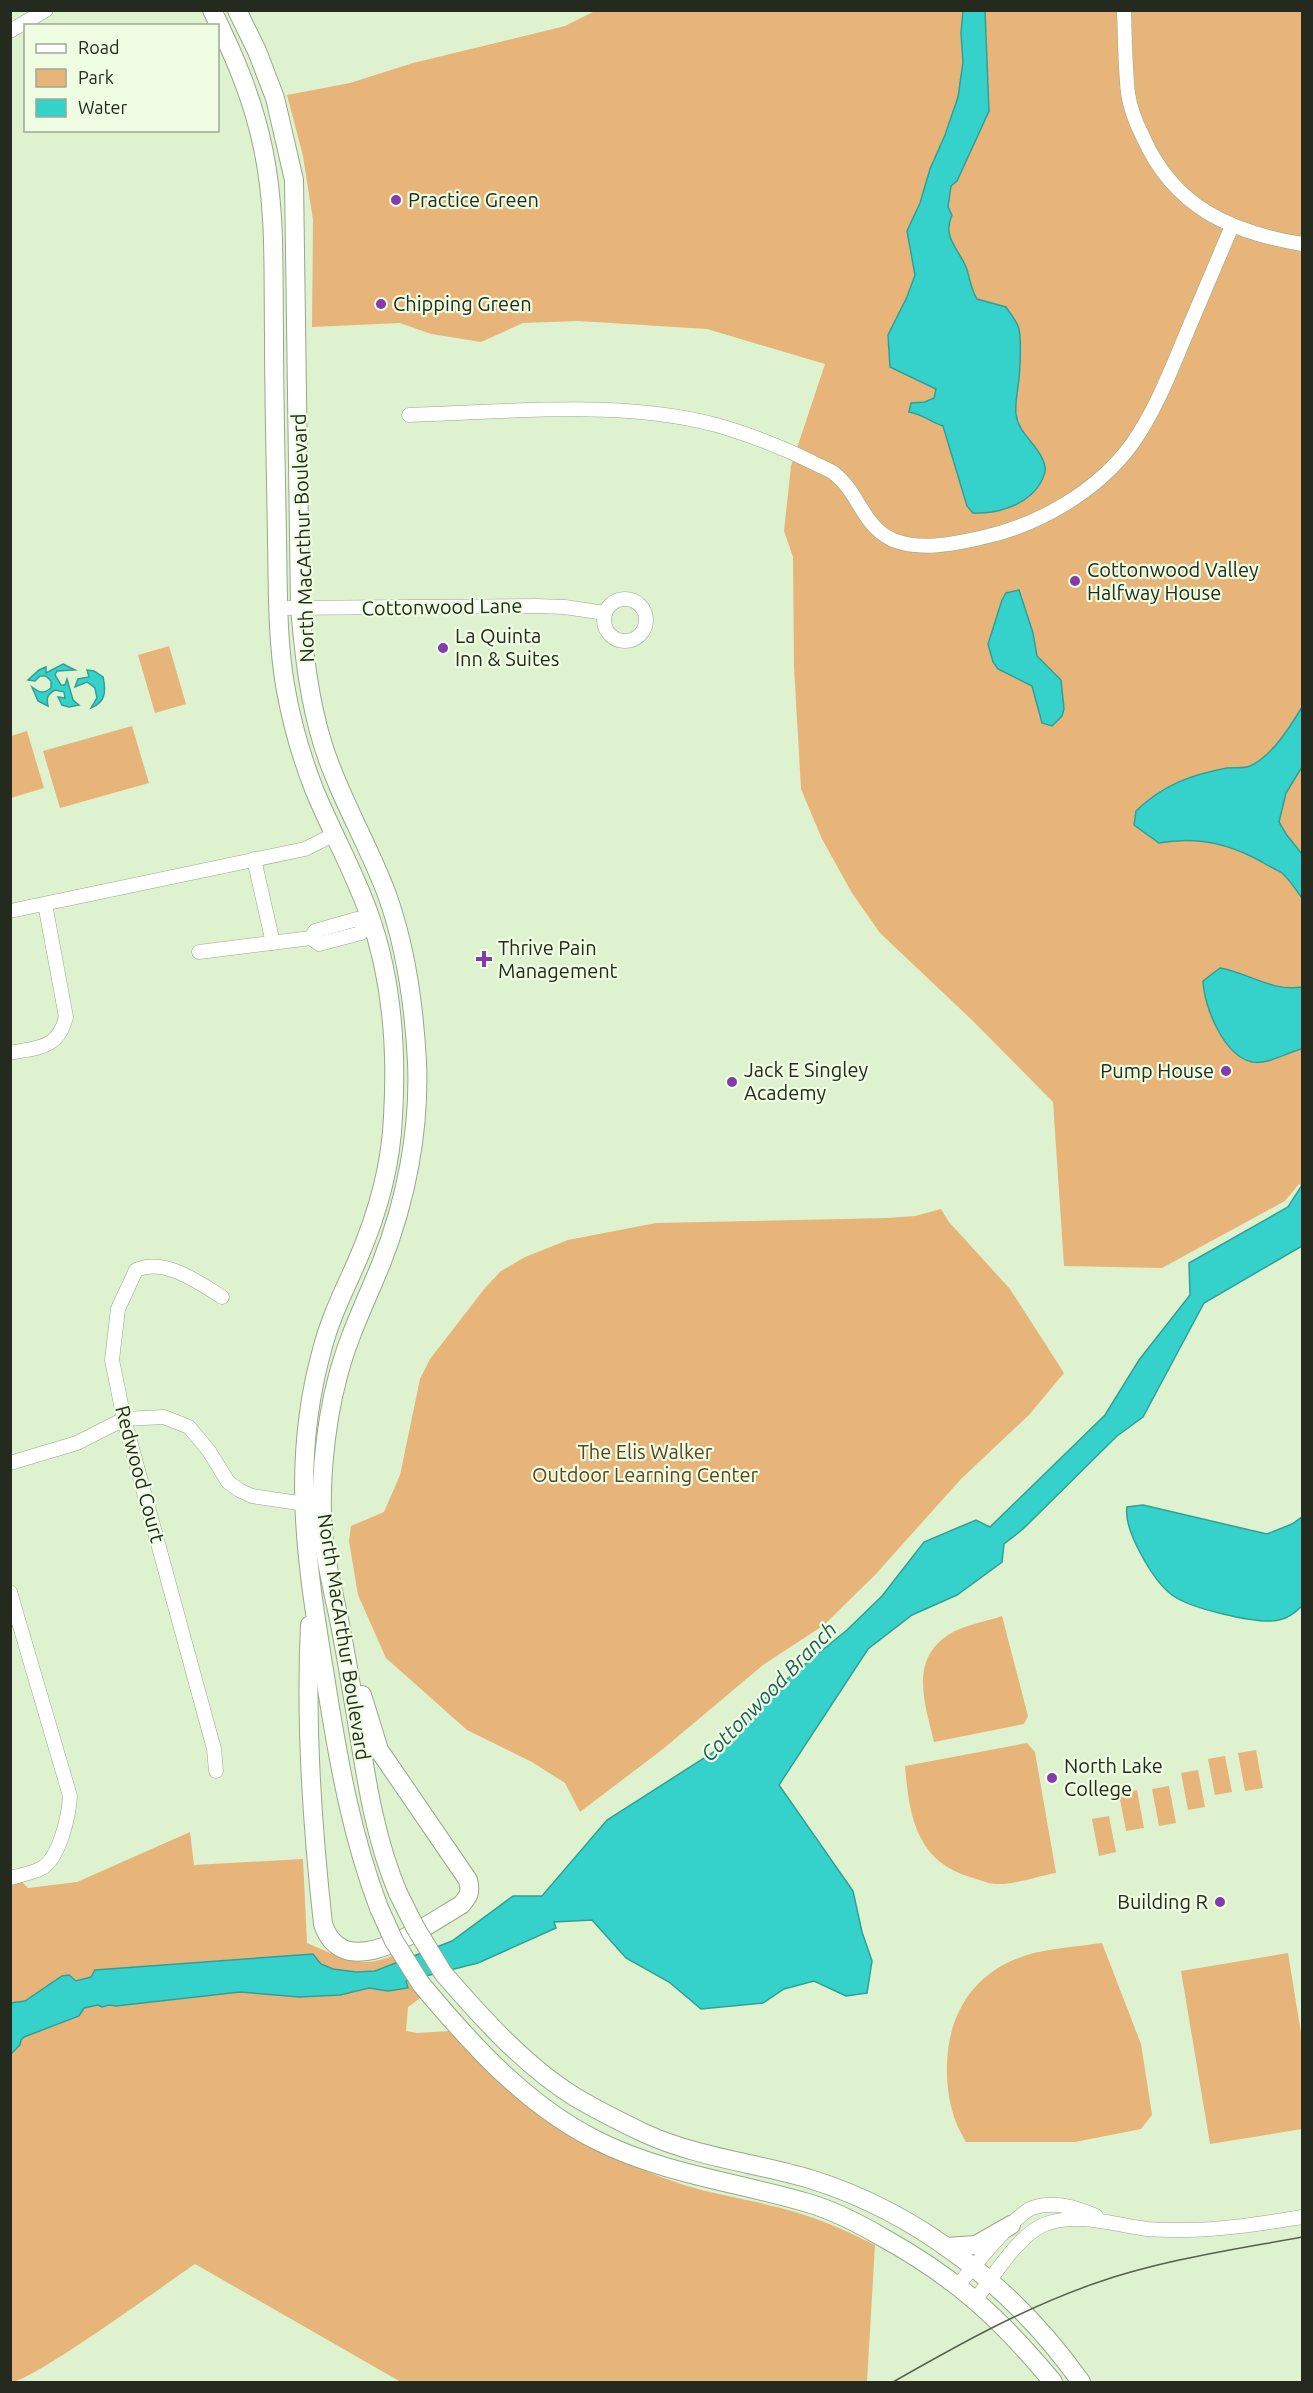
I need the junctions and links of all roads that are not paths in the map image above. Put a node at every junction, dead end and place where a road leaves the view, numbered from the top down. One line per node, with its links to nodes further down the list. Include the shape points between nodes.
1 (46, 10): 7 (street)
2 (212, 10): 5 (main road, North MacArthur Boulevard)
3 (237, 10): 11 (main road, North MacArthur Boulevard, via 275,98 294,180)
4 (1124, 10): 8 (street, via 1128,94 1152,158 1184,195)
5 (219, 24)
6 (219, 24): 12 (main road, North MacArthur Boulevard, via 252,106 270,187 275,248)
7 (10, 31)
8 (1232, 226): 9 (street); 10 (street, via 1168,377 1130,446 1071,501 1036,520 993,535 919,546 893,540 877,530 835,474 768,442 701,421 588,409)
9 (1302, 244)
10 (409, 415)
11 (300, 607): 12 (street, Cottonwood Lane); 13 (street, Cottonwood Lane, via 536,606); 21 (main road, North MacArthur Boulevard, via 304,660 324,748 387,894 402,944)
12 (278, 608): 14 (main road, North MacArthur Boulevard, via 283,669 296,735)
13 (605, 613)
14 (335, 834): 15 (street, via 305,849); 18 (main road, North MacArthur Boulevard, via 356,878)
15 (254, 860): 16 (street); 19 (street)
16 (45, 904): 17 (street); 23 (street, via 66,1017 62,1034 51,1043)
17 (10, 911)
18 (367, 922): 19 (street, via 357,918 315,931 311,938); 22 (main road, North MacArthur Boulevard, via 383,960)
19 (273, 944): 20 (street)
20 (199, 952)
21 (412, 1009): 22 (main road); 28 (main road, North MacArthur Boulevard, via 418,1108 410,1157 400,1207 382,1262 346,1345 337,1379 327,1433)
22 (391, 1011): 27 (main road, North MacArthur Boulevard, via 393,1124 386,1170 375,1214 332,1316 318,1366 304,1447)
23 (10, 1053)
24 (222, 1297): 25 (street, Redwood Court, via 165,1267 148,1264 136,1269 118,1309 112,1360)
25 (124, 1419): 26 (street, via 77,1443); 27 (street, via 157,1416 177,1421 189,1427 228,1482 239,1490 252,1496); 32 (street, Redwood Court, via 214,1749)
26 (10, 1463)
27 (303, 1504): 28 (street); 29 (main road, North MacArthur Boulevard)
28 (322, 1506): 31 (main road, North MacArthur Boulevard, via 324,1543)
29 (312, 1587): 31 (main road, via 308,1658 311,1777 323,1924 332,1942 363,1953 387,1947 461,1905 470,1888 379,1750); 40 (main road, North MacArthur Boulevard, bridge, via 349,1812 364,1868 394,1941 422,1984 478,2051 558,2118 594,2139 671,2170 808,2203 846,2217 917,2256)
30 (10, 1592): 33 (street, via 70,1796 69,1816 58,1846 43,1868)
31 (344, 1643): 37 (main road, North MacArthur Boulevard, bridge, via 384,1860 415,1927 443,1973 496,2031 574,2097 646,2134 813,2180 896,2215)
32 (216, 1771)
33 (10, 1878)
34 (1302, 2217): 35 (street, via 1186,2230)
35 (1111, 2223): 36 (street, via 1078,2208 1053,2204 1031,2208); 39 (street, via 1083,2219 1043,2225 1029,2235)
36 (1011, 2225): 37 (main road, via 976,2245); 38 (street)
37 (946, 2247): 38 (main road, North MacArthur Boulevard)
38 (974, 2267): 39 (main road, North MacArthur Boulevard); 40 (street)
39 (989, 2282): 41 (street); 43 (main road, North MacArthur Boulevard, via 1038,2328)
40 (958, 2285): 41 (main road, North MacArthur Boulevard)
41 (976, 2299): 42 (main road, North MacArthur Boulevard)
42 (1053, 2382)
43 (1081, 2382)

